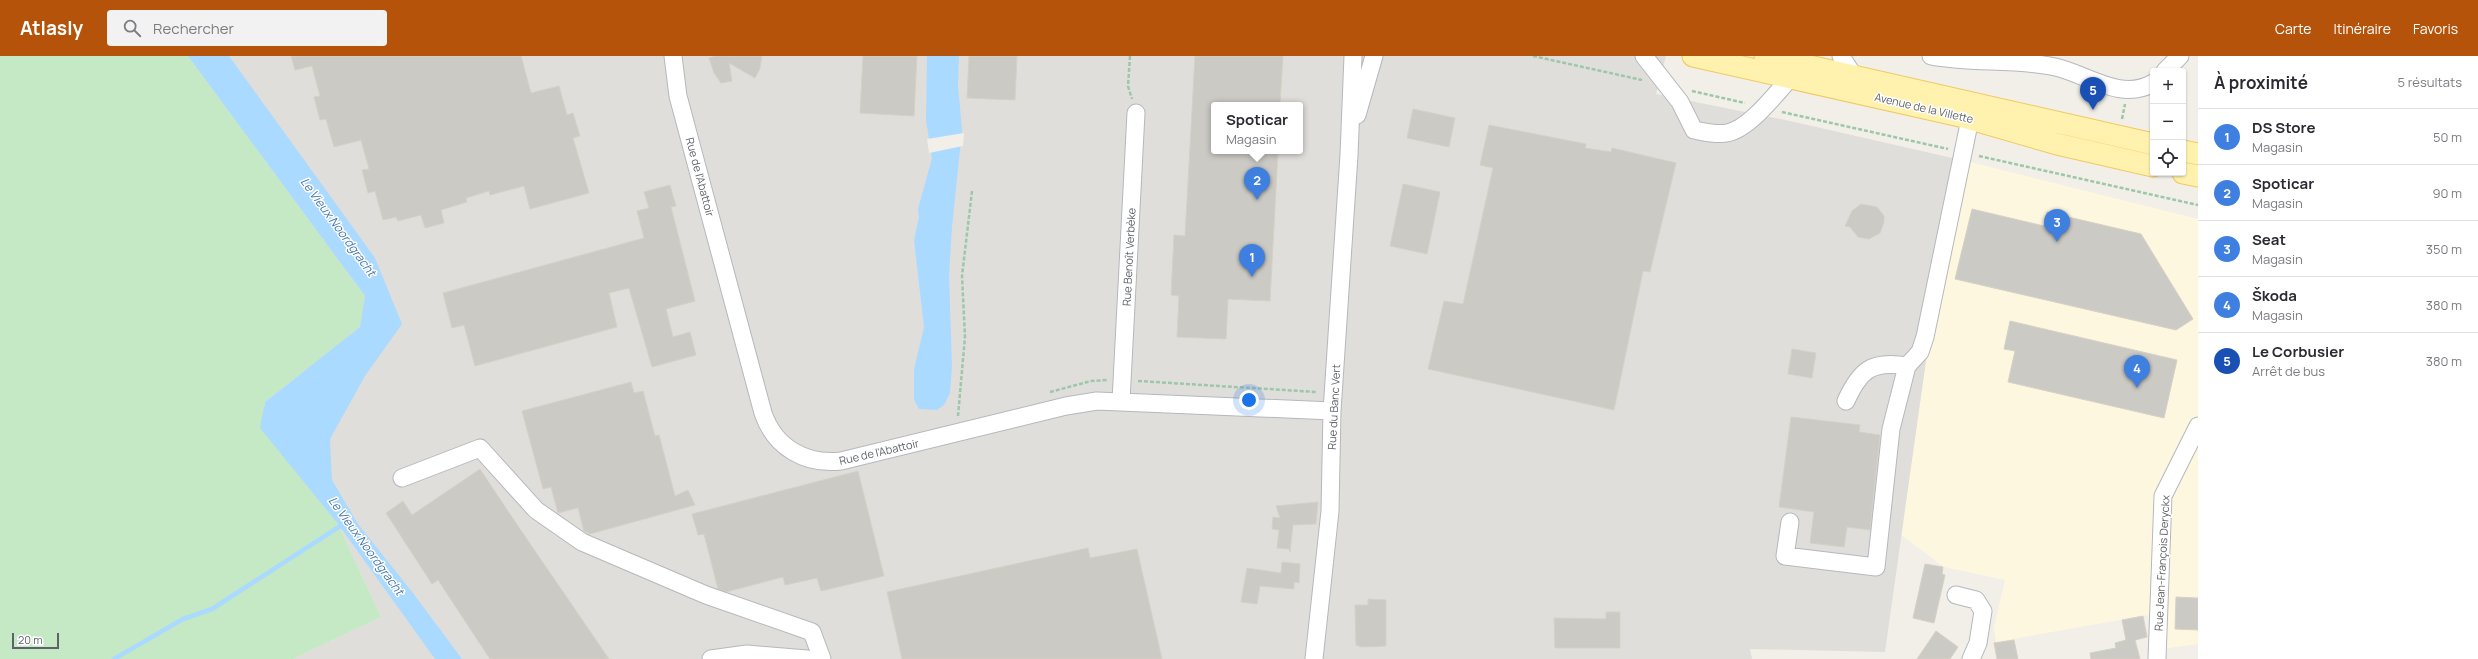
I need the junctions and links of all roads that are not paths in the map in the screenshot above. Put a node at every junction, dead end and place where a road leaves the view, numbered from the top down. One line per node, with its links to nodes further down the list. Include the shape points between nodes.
1 (673, 56): 27 (street, Rue de l'Abattoir, via 678,96 760,404 774,436 786,448 801,457 824,462 841,461 1077,404)
2 (1353, 56): 21 (street, Rue du Banc Vert)
3 (1363, 56): 16 (street, Rue du Banc Vert)
4 (1374, 56): 16 (street, Rue du Banc Vert)
5 (1644, 56): 12 (street, via 1684,108 1694,130 1713,133 1734,132 1763,108)
6 (1693, 56): 12 (main road, Avenue de la Villette)
7 (1841, 56): 13 (street)
8 (1930, 56): 14 (street, via 2048,65 2117,89 2129,90)
9 (2180, 56): 11 (street)
10 (1775, 57): 12 (main road, Avenue de la Villette)
11 (2168, 68)
12 (1797, 70): 13 (main road, Avenue de la Villette); 17 (main road, Avenue de la Villette)
13 (1853, 75): 18 (main road, Avenue de la Villette)
14 (2150, 84)
15 (1136, 113): 27 (street, Rue Benoît Verbèke)
16 (1356, 116): 21 (street, Rue du Banc Vert)
17 (1970, 119): 22 (main road, Avenue de la Villette, via 2057,144); 25 (street, via 1925,337 1920,352)
18 (2150, 143)
19 (2186, 151): 20 (main road)
20 (2198, 154)
21 (1350, 155): 28 (street, Rue du Banc Vert)
22 (2150, 165)
23 (2186, 174): 24 (main road)
24 (2198, 176)
25 (1907, 366): 26 (street, via 1889,363 1870,367 1855,382); 31 (street, via 1891,429 1876,567 1785,556)
26 (1846, 401)
27 (1121, 402): 28 (street, Rue de l'Abattoir)
28 (1332, 411): 36 (street, Rue du Banc Vert, via 1330,511)
29 (2198, 426): 38 (street, Rue Jean-François Deryckx, via 2166,488 2163,500)
30 (402, 478): 35 (street, via 480,448 536,510 582,542 706,595 812,632)
31 (1790, 522)
32 (1956, 595): 37 (street, via 1976,600 1983,611 1978,643)
33 (711, 659): 34 (street, via 747,654)
34 (807, 659)
35 (822, 659)
36 (1314, 659)
37 (1971, 659)
38 (2157, 659)

